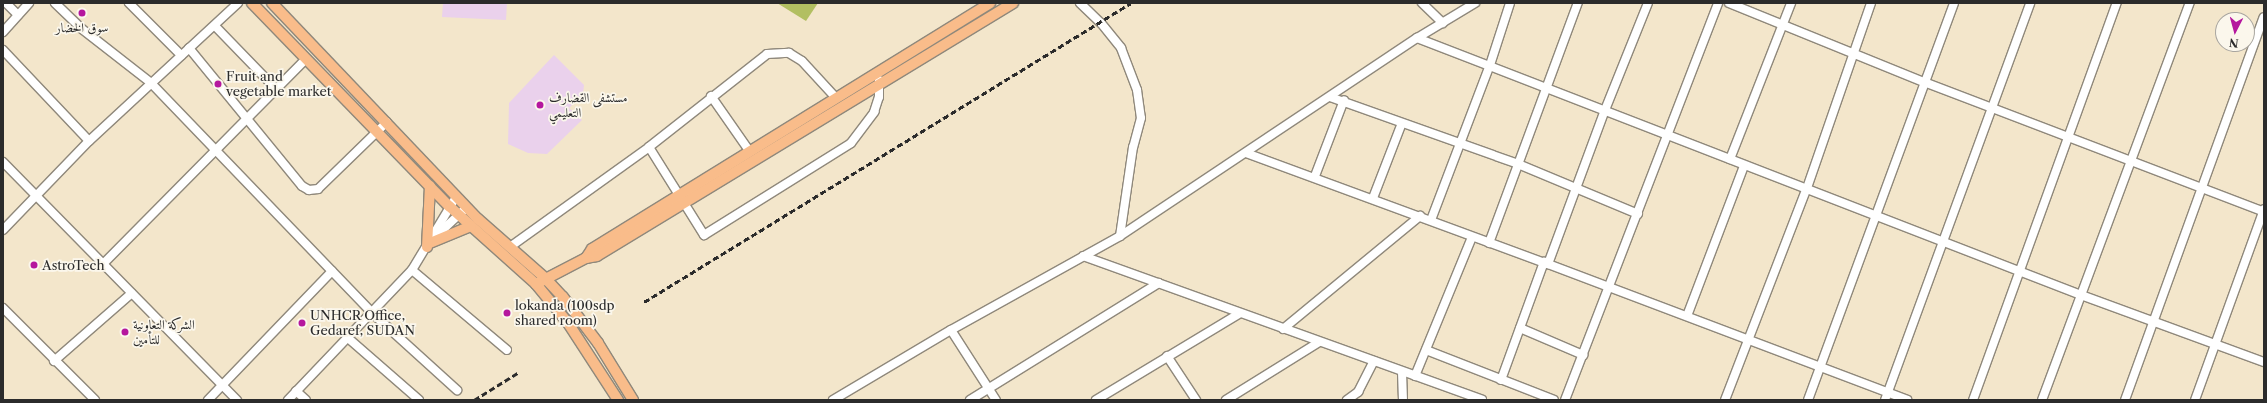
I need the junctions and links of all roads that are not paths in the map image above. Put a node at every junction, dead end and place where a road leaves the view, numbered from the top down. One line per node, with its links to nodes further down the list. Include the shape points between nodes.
1 (6, 3): 24 (street)
2 (29, 3): 24 (street)
3 (55, 3): 39 (street, via 82,29)
4 (129, 3): 34 (street)
5 (238, 3): 28 (street)
6 (272, 3): 50 (main road)
7 (990, 3): 37 (main road)
8 (1013, 3): 40 (main road)
9 (1080, 3): 85 (street, via 1101,23 1121,48 1137,90 1141,118 1133,148)
10 (1422, 3): 26 (street)
11 (1475, 3): 26 (street)
12 (1510, 3): 36 (street)
13 (1578, 3): 41 (street)
14 (1648, 3): 48 (street)
15 (1718, 3): 53 (street)
16 (1729, 3): 27 (street)
17 (1791, 3): 27 (street)
18 (1871, 3): 33 (street)
19 (1954, 3): 38 (street)
20 (2030, 3): 47 (street)
21 (2117, 3): 54 (street)
22 (253, 4): 35 (main road)
23 (2187, 4): 62 (street)
24 (18, 15): 29 (street)
25 (2264, 17): 69 (street)
26 (1443, 23): 30 (street)
27 (1783, 24): 33 (street); 61 (street)
28 (215, 26): 31 (street); 42 (street)
29 (3, 32)
30 (1417, 38): 36 (street); 44 (street)
31 (189, 48): 34 (street); 49 (street)
32 (3, 50): 55 (street)
33 (1854, 52): 38 (street); 68 (street)
34 (181, 55): 39 (street)
35 (306, 59): 42 (street); 52 (main road)
36 (1490, 65): 41 (street); 56 (street)
37 (877, 73): 40 (street); 45 (main road)
38 (1924, 82): 47 (street); 81 (street)
39 (152, 83): 55 (street); 58 (street)
40 (880, 85): 74 (main road); 74 (street, via 874,112 850,143 713,230 702,235)
41 (1547, 88): 48 (street); 64 (street)
42 (276, 89): 49 (street)
43 (711, 96): 45 (street, via 767,54 789,53 802,61); 57 (street); 59 (street)
44 (1330, 97): 46 (street); 60 (street)
45 (836, 98): 59 (main road)
46 (1344, 100): 51 (street); 66 (street)
47 (1992, 107): 54 (street); 87 (street)
48 (1605, 110): 53 (street); 70 (street)
49 (246, 118): 52 (street, via 309,190 318,189); 58 (street)
50 (387, 122): 52 (street); 72 (main road)
51 (1402, 123): 56 (street); 73 (street)
52 (378, 131): 67 (main road)
53 (1669, 135): 61 (street); 78 (street)
54 (2068, 137): 62 (street); 96 (street)
55 (89, 141): 71 (street)
56 (1461, 144): 64 (street); 82 (street)
57 (649, 147): 74 (street); 90 (street)
58 (216, 149): 93 (street); 95 (street)
59 (750, 152): 74 (main road)
60 (1246, 153): 66 (street); 85 (street)
61 (1730, 159): 65 (street)
62 (2130, 161): 69 (street); 102 (street)
63 (3, 162): 71 (street)
64 (1518, 164): 70 (street); 89 (street)
65 (1744, 166): 68 (street); 106 (street)
66 (1315, 176): 73 (street)
67 (430, 186): 75 (main road); 88 (main road)
68 (1807, 188): 81 (street); 112 (street)
69 (2201, 188): 77 (street); 107 (street)
70 (1575, 189): 78 (street); 92 (street)
71 (36, 197): 84 (street); 93 (street)
72 (456, 197): 75 (street); 76 (main road)
73 (1372, 198): 80 (street)
74 (681, 200): 97 (main road, via 597,256 586,258)
75 (449, 206): 79 (main road); 88 (street)
76 (467, 207): 79 (street); 90 (main road)
77 (2264, 211): 114 (street)
78 (1638, 214): 100 (street)
79 (459, 216): 83 (main road); 88 (street)
80 (1420, 216): 82 (street); 109 (street)
81 (1877, 217): 87 (street); 124 (street)
82 (1431, 220): 86 (street)
83 (471, 226): 88 (main road); 99 (main road)
84 (3, 230)
85 (1120, 236): 91 (street)
86 (1472, 237): 89 (street); 116 (street)
87 (1942, 242): 96 (street); 132 (street)
88 (430, 243): 94 (street)
89 (1489, 243): 92 (street)
90 (510, 247): 97 (main road)
91 (1083, 256): 98 (street); 110 (street)
92 (1546, 263): 100 (street); 108 (street)
93 (103, 264): 101 (street)
94 (412, 270): 104 (street); 115 (street)
95 (332, 271): 104 (street); 128 (street)
96 (2021, 272): 102 (street); 156 (street)
97 (546, 278): 99 (main road); 117 (main road, via 575,311)
98 (1159, 283): 105 (street); 129 (street)
99 (536, 284): 122 (main road, via 568,323)
100 (1610, 288): 106 (street); 118 (street)
101 (132, 293): 120 (street); 128 (street)
102 (2081, 295): 107 (street); 157 (street)
103 (3, 308): 120 (street)
104 (372, 313): 111 (street); 130 (street)
105 (1240, 313): 109 (street); 119 (street)
106 (1687, 316): 112 (street)
107 (2154, 321): 114 (street); 158 (street)
108 (1520, 328): 118 (street); 127 (street)
109 (1283, 329): 113 (street)
110 (951, 330): 129 (street); 142 (street)
111 (348, 338): 131 (street); 139 (street)
112 (1748, 341): 124 (street); 153 (street)
113 (1319, 342): 121 (street); 133 (street)
114 (2216, 344): 123 (street); 159 (street)
115 (507, 350)
116 (1426, 350): 126 (street); 127 (street)
117 (605, 355): 122 (main road); 141 (main road)
118 (1583, 355): 152 (street)
119 (1167, 356): 145 (street); 146 (street)
120 (54, 361): 134 (street)
121 (1374, 361): 125 (street); 148 (street, via 1358,392)
122 (594, 362): 140 (main road)
123 (2264, 362)
124 (1821, 368): 132 (street); 154 (street)
125 (1402, 372): 126 (street); 149 (street)
126 (1415, 376): 150 (street)
127 (1501, 380): 151 (street)
128 (222, 385): 135 (street); 136 (street)
129 (989, 389): 143 (street); 144 (street)
130 (457, 390)
131 (296, 391): 137 (street); 138 (street)
132 (1886, 396): 155 (street)
133 (1238, 397): 147 (street)
134 (95, 400)
135 (208, 400)
136 (237, 400)
137 (288, 400)
138 (306, 400)
139 (419, 400)
140 (618, 400)
141 (633, 400)
142 (833, 400)
143 (970, 400)
144 (996, 400)
145 (1096, 400)
146 (1196, 400)
147 (1226, 400)
148 (1347, 400)
149 (1402, 400)
150 (1482, 400)
151 (1554, 400)
152 (1565, 400)
153 (1725, 400)
154 (1808, 400)
155 (1907, 400)
156 (1973, 400)
157 (2042, 400)
158 (2124, 400)
159 (2195, 400)

